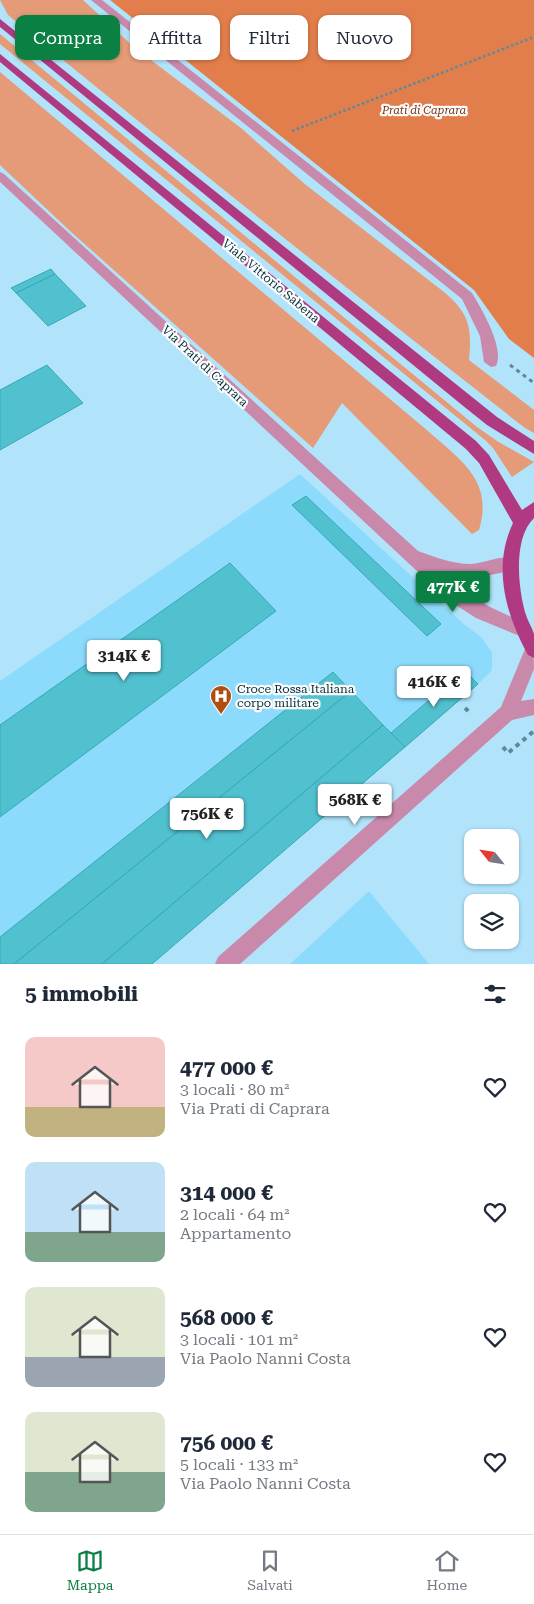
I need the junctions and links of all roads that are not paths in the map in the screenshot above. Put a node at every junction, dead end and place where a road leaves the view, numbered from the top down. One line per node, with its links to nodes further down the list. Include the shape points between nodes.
1 (96, 0): 5 (street, via 467,296 485,330)
2 (0, 22): 6 (main road, via 480,411)
3 (0, 57): 8 (main road, Viale Vittorio Sabena, via 471,446 484,459)
4 (0, 176): 9 (street, Via Prati di Caprara)
5 (491, 362)
6 (534, 448)
7 (534, 508): 8 (main road)
8 (521, 522): 10 (main road)
9 (411, 556): 10 (street, Via Prati di Caprara, via 457,572 480,571); 11 (street, Via Prati di Caprara, via 454,595 482,613)
10 (511, 563): 11 (main road, via 511,594)
11 (522, 629): 12 (main road)
12 (534, 649): 14 (street)
13 (534, 707): 14 (street)
14 (507, 713): 15 (street)
15 (225, 964)

